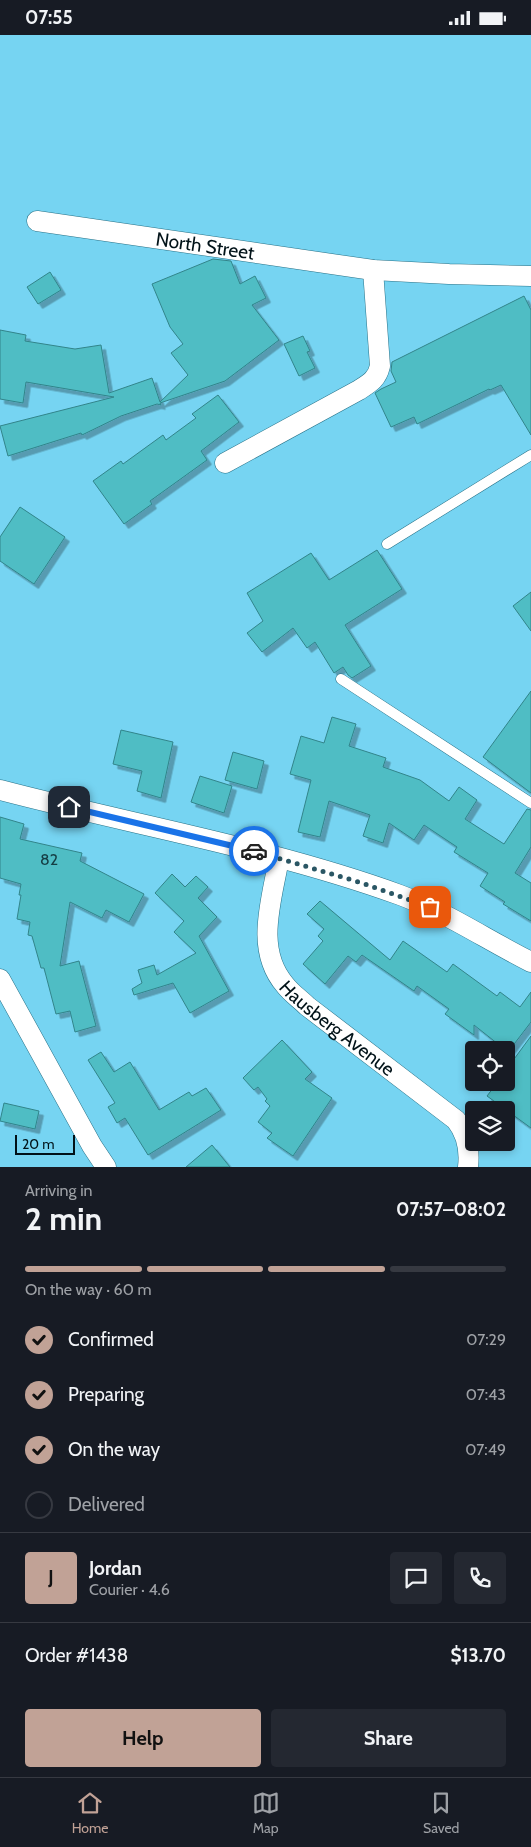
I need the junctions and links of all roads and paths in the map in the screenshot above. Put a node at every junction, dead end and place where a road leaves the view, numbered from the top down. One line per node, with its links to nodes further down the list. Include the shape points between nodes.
1 (37, 221): 2 (street, North Street)
2 (373, 269): 3 (street, North Street); 5 (street, via 380,366 374,379)
3 (531, 276)
4 (531, 455): 6 (lane)
5 (225, 463)
6 (387, 545)
7 (341, 679): 9 (lane)
8 (0, 790): 10 (street)
9 (531, 803)
10 (279, 858): 11 (street, via 401,895 446,915); 14 (street, Hausberg Avenue, via 266,942 279,977 308,1006 456,1120 466,1138)
11 (531, 962)
12 (0, 979): 13 (street)
13 (106, 1167)
14 (468, 1167)

